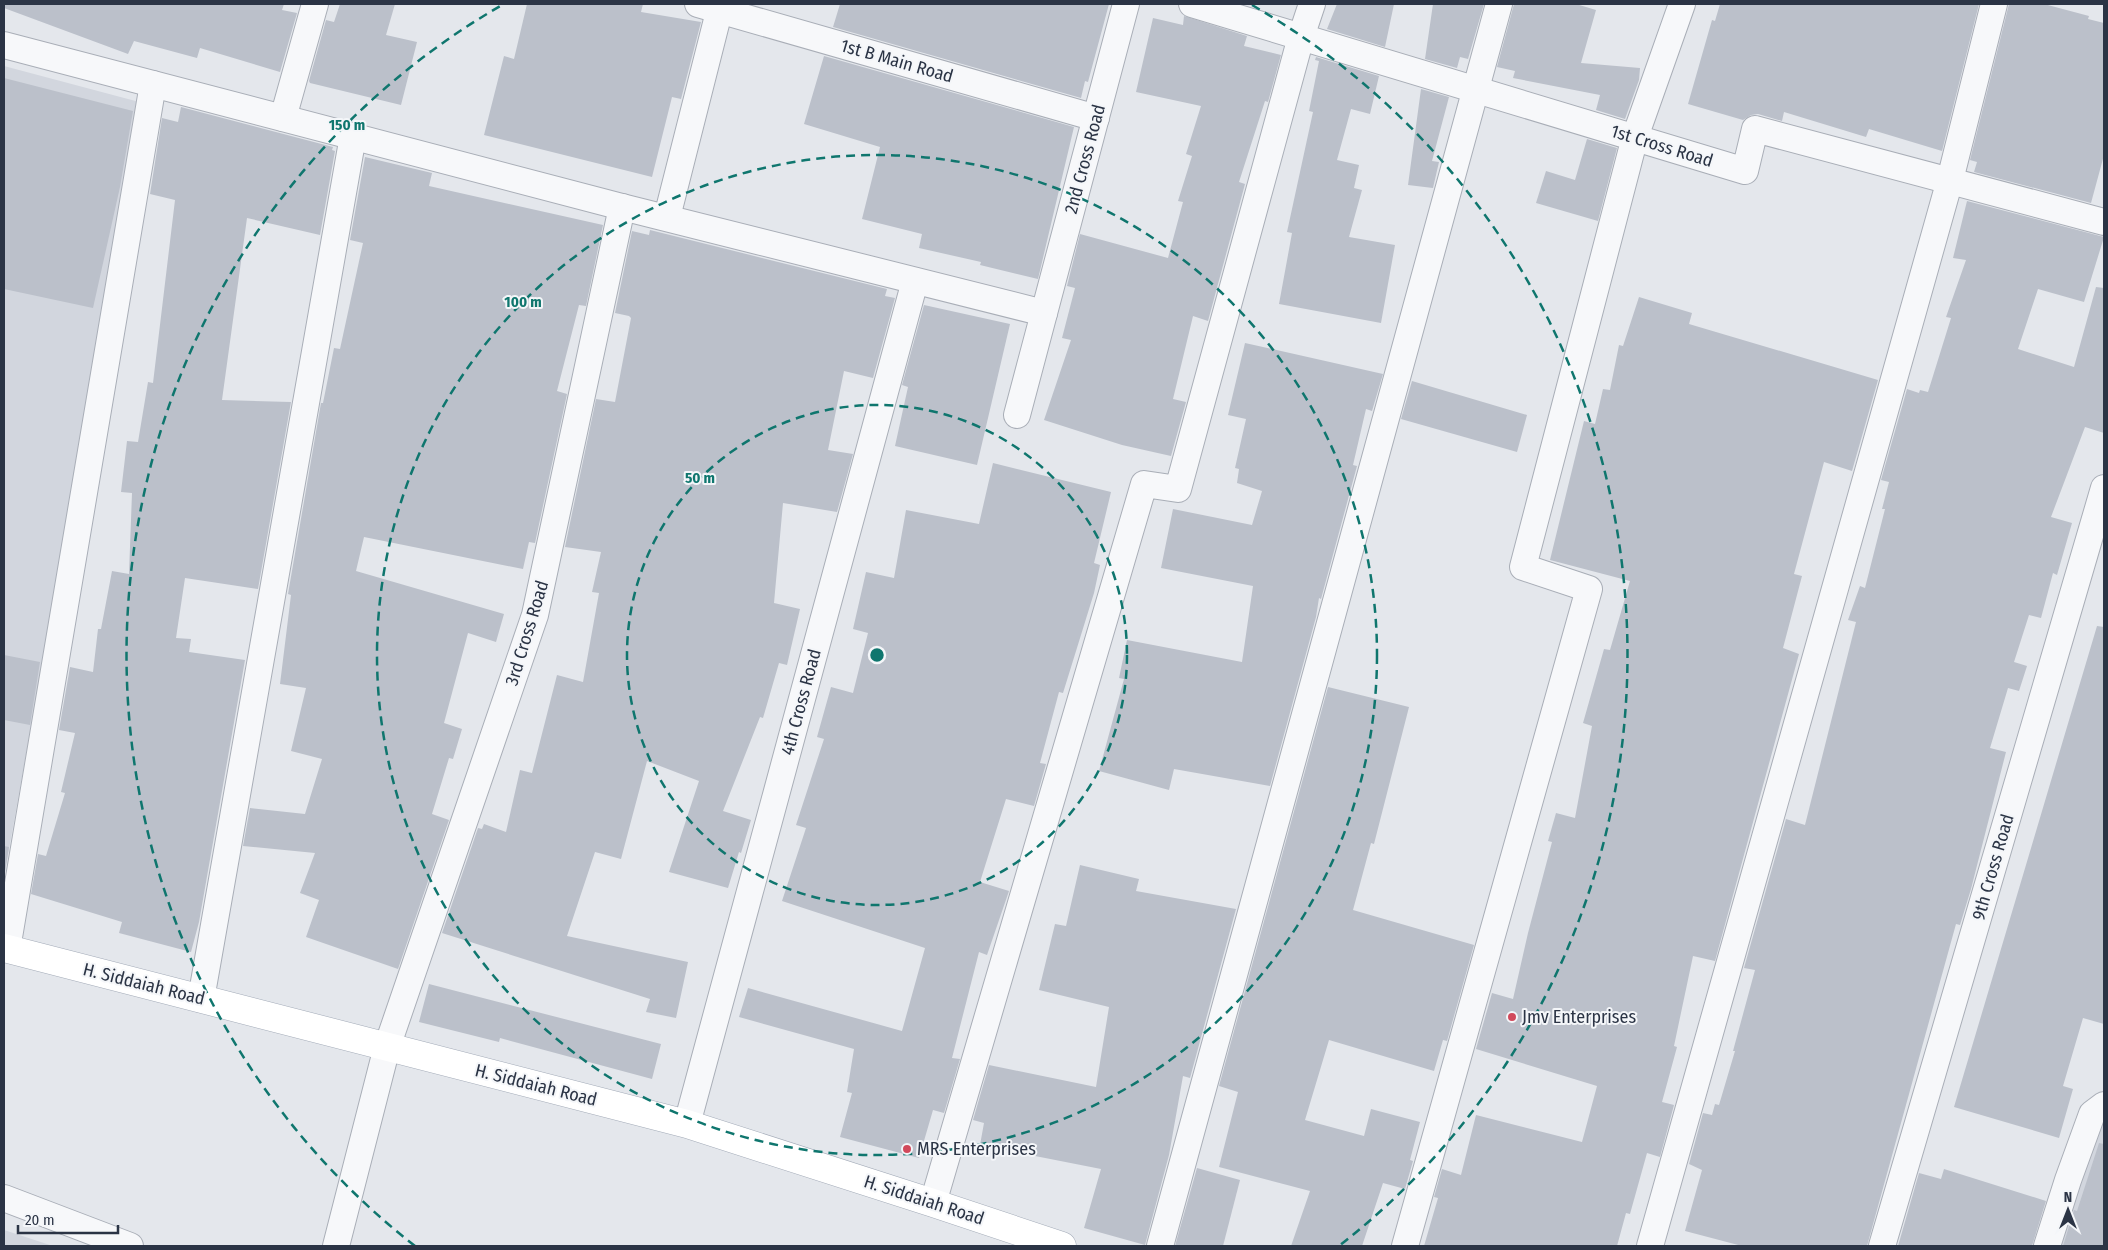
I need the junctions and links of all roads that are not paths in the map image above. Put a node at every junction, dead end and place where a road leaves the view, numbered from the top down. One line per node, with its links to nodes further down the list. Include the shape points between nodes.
1 (315, 4): 13 (street)
2 (1126, 4): 14 (street, 2nd Cross Road)
3 (1192, 4): 9 (street, 1st Cross Road)
4 (1312, 4): 9 (street)
5 (1499, 4): 12 (street)
6 (1682, 4): 16 (street)
7 (1994, 4): 17 (street)
8 (713, 6): 14 (street, 1st B Main Road); 19 (street)
9 (1301, 37): 12 (street, 1st Cross Road); 31 (street, via 1178,489 1144,484)
10 (4, 45): 11 (street)
11 (153, 84): 13 (street); 25 (street)
12 (1475, 89): 16 (street, 1st Cross Road); 35 (street)
13 (283, 118): 15 (street)
14 (1096, 118): 22 (street, 2nd Cross Road)
15 (353, 136): 18 (street); 26 (street)
16 (1636, 138): 17 (street, 1st Cross Road, via 1744,171 1755,129); 36 (street, via 1523,567 1589,589)
17 (1950, 180): 20 (street, 1st Cross Road); 37 (street)
18 (622, 207): 19 (street); 27 (street, 3rd Cross Road, via 535,615)
19 (667, 217): 21 (street)
20 (2104, 222)
21 (915, 281): 22 (street); 29 (street, 4th Cross Road)
22 (1044, 314): 23 (street, 2nd Cross Road)
23 (1017, 415)
24 (2104, 488): 38 (street, 9th Cross Road)
25 (5, 949): 26 (main road, H. Siddaiah Road)
26 (201, 999): 27 (main road, H. Siddaiah Road)
27 (387, 1047): 29 (main road, H. Siddaiah Road); 33 (street, 3rd Cross Road)
28 (2104, 1105): 39 (street, via 2092,1114)
29 (687, 1124): 31 (main road, H. Siddaiah Road)
30 (4, 1198): 32 (street)
31 (933, 1203): 34 (main road, H. Siddaiah Road)
32 (130, 1246)
33 (336, 1246)
34 (1062, 1246)
35 (1160, 1246)
36 (1405, 1246)
37 (1650, 1246)
38 (1882, 1246)
39 (2047, 1246)

